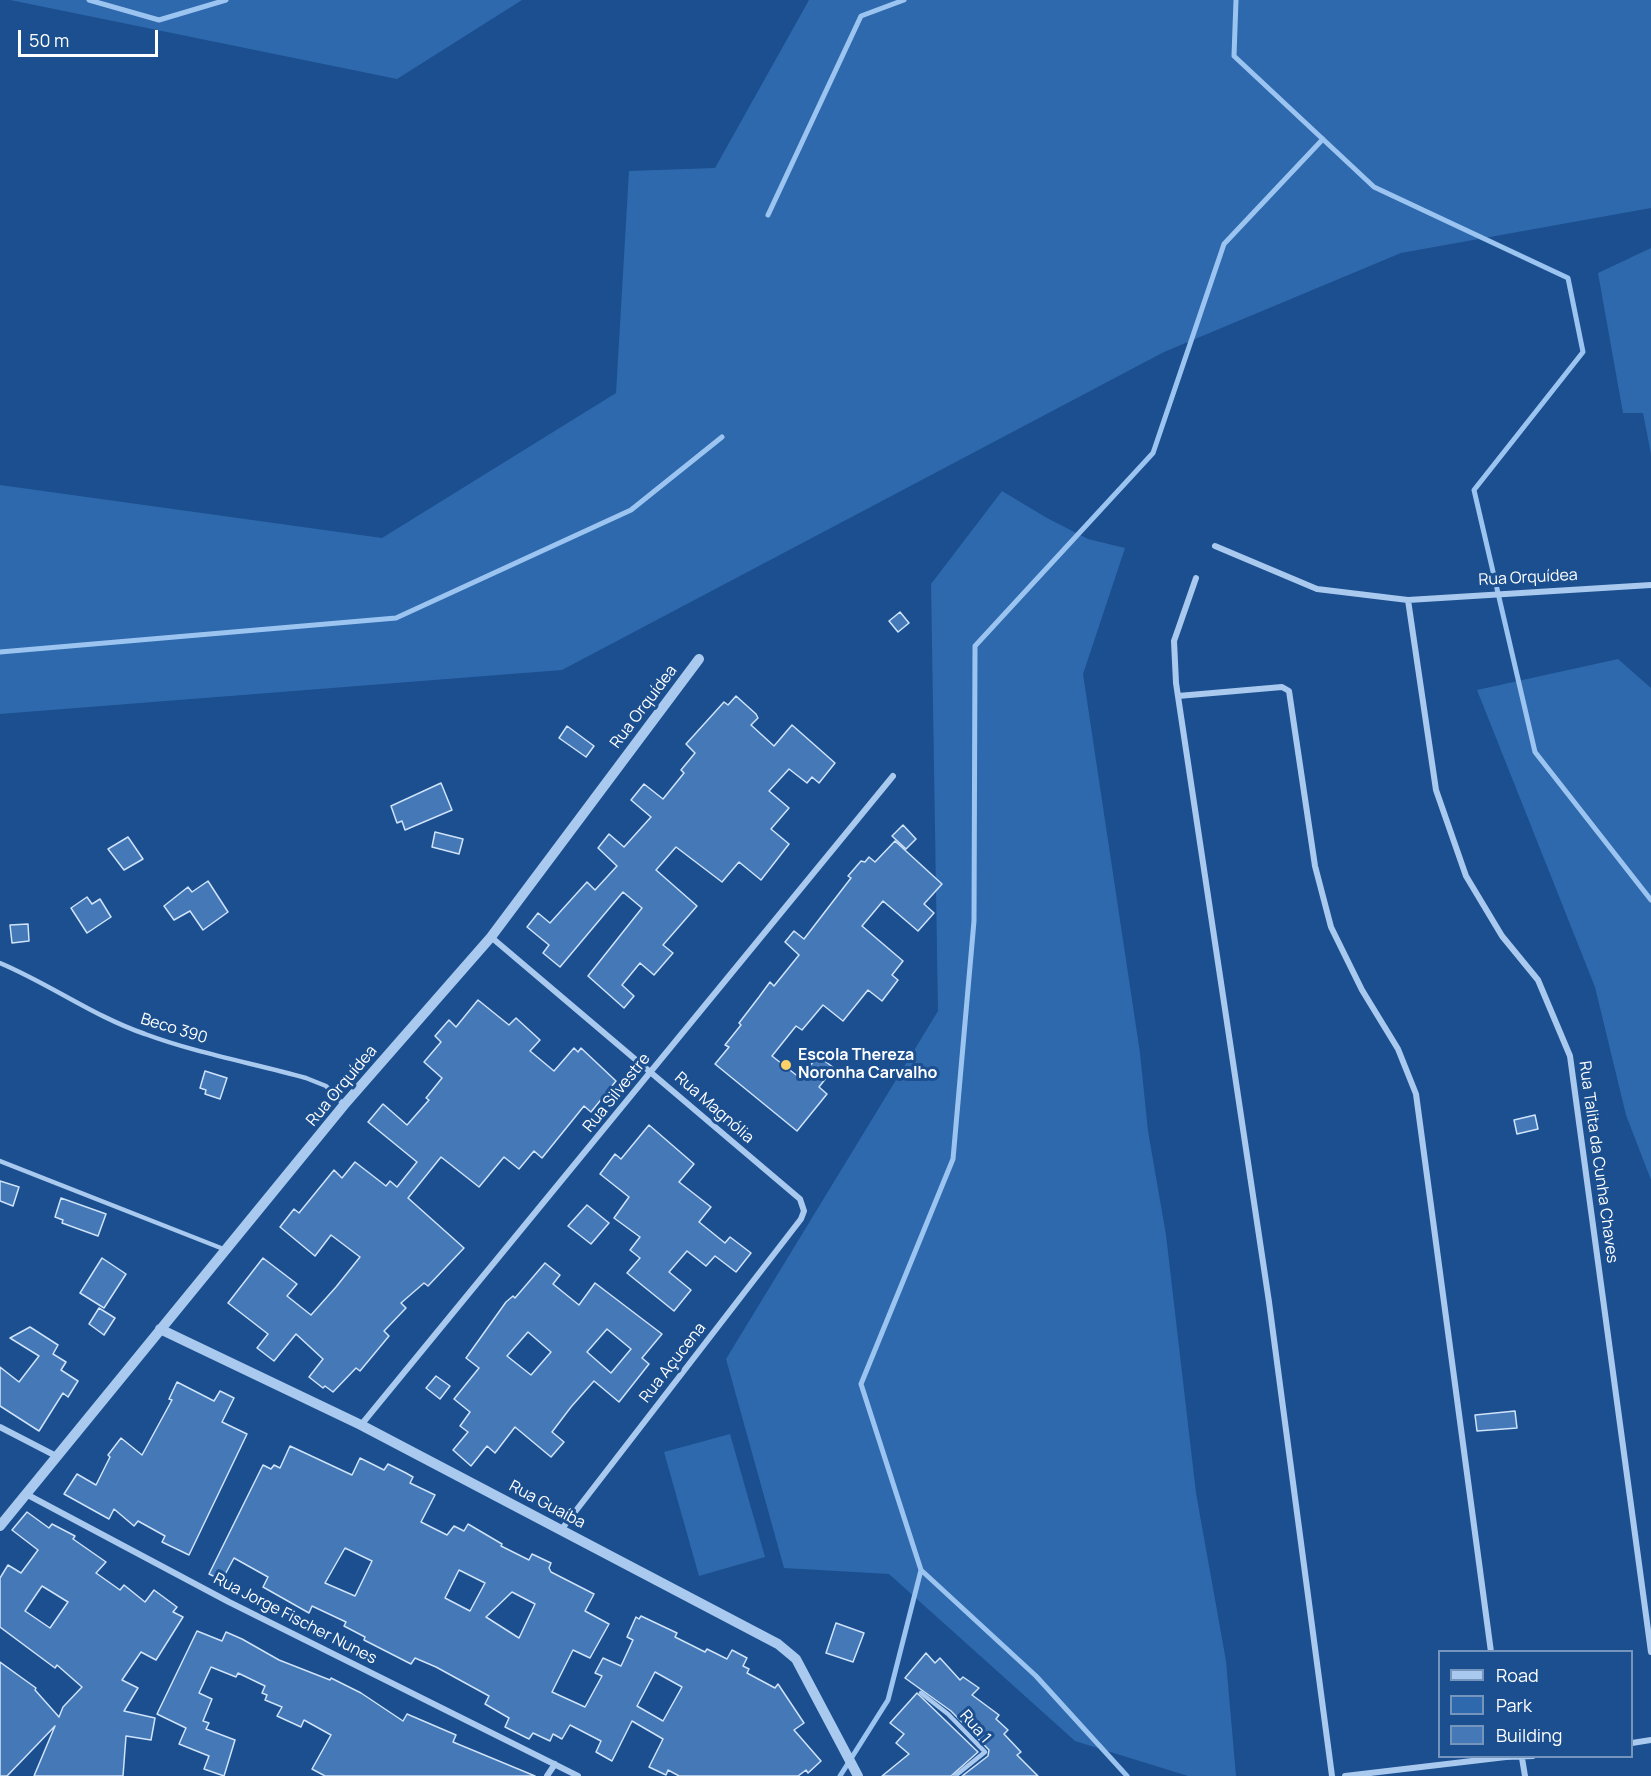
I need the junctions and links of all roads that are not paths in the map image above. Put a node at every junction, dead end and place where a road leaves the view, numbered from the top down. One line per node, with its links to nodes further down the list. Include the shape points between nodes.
1 (1215, 546): 4 (street, Rua Orquídea, via 1317,589)
2 (1196, 578): 6 (street, via 1174,641)
3 (1651, 585): 4 (street, Rua Orquídea)
4 (1408, 600): 23 (street, Rua Talita da Cunha Chaves, via 1436,790 1466,876 1502,936 1538,980 1570,1056)
5 (699, 659): 8 (street, Rua Orquídea)
6 (1178, 696): 22 (street, via 1282,687 1289,691 1315,866 1331,927 1357,981 1398,1049 1416,1094); 34 (street, via 1269,1302)
7 (893, 776): 10 (street, Rua Silvestre)
8 (491, 937): 10 (street, Rua Magnólia); 11 (street, Rua Orquídea)
9 (0, 963): 11 (lane, Beco 390, via 91,1012 145,1035 306,1078 326,1086)
10 (652, 1072): 13 (street, Rua Magnólia, via 800,1199); 16 (street, Rua Silvestre)
11 (344, 1105): 14 (street, Rua Orquídea)
12 (0, 1161): 14 (lane)
13 (804, 1211): 21 (street, Rua Açucena, via 801,1220)
14 (226, 1250): 15 (street, Rua Orquídea)
15 (160, 1329): 16 (street, Rua Guaíba); 18 (street, Rua Orquídea)
16 (361, 1425): 21 (street, Rua Guaíba)
17 (0, 1427): 18 (street)
18 (58, 1457): 19 (street, Rua Orquídea)
19 (26, 1494): 20 (street, Rua Orquídea); 29 (street, Rua Jorge Fischer Nunes, via 229,1602)
20 (0, 1526)
21 (561, 1530): 32 (street, Rua Guaíba, via 778,1644 796,1659)
22 (1491, 1650)
23 (1651, 1652)
24 (921, 1693): 33 (lane, Rua 1, via 985,1752)
25 (1651, 1740): 26 (street)
26 (1633, 1743)
27 (1498, 1758): 35 (street)
28 (1522, 1758): 36 (street)
29 (555, 1764): 30 (street); 31 (street, Rua Jorge Fischer Nunes)
30 (547, 1776)
31 (578, 1776)
32 (858, 1776)
33 (955, 1776)
34 (1332, 1776)
35 (1345, 1776)
36 (1525, 1776)

